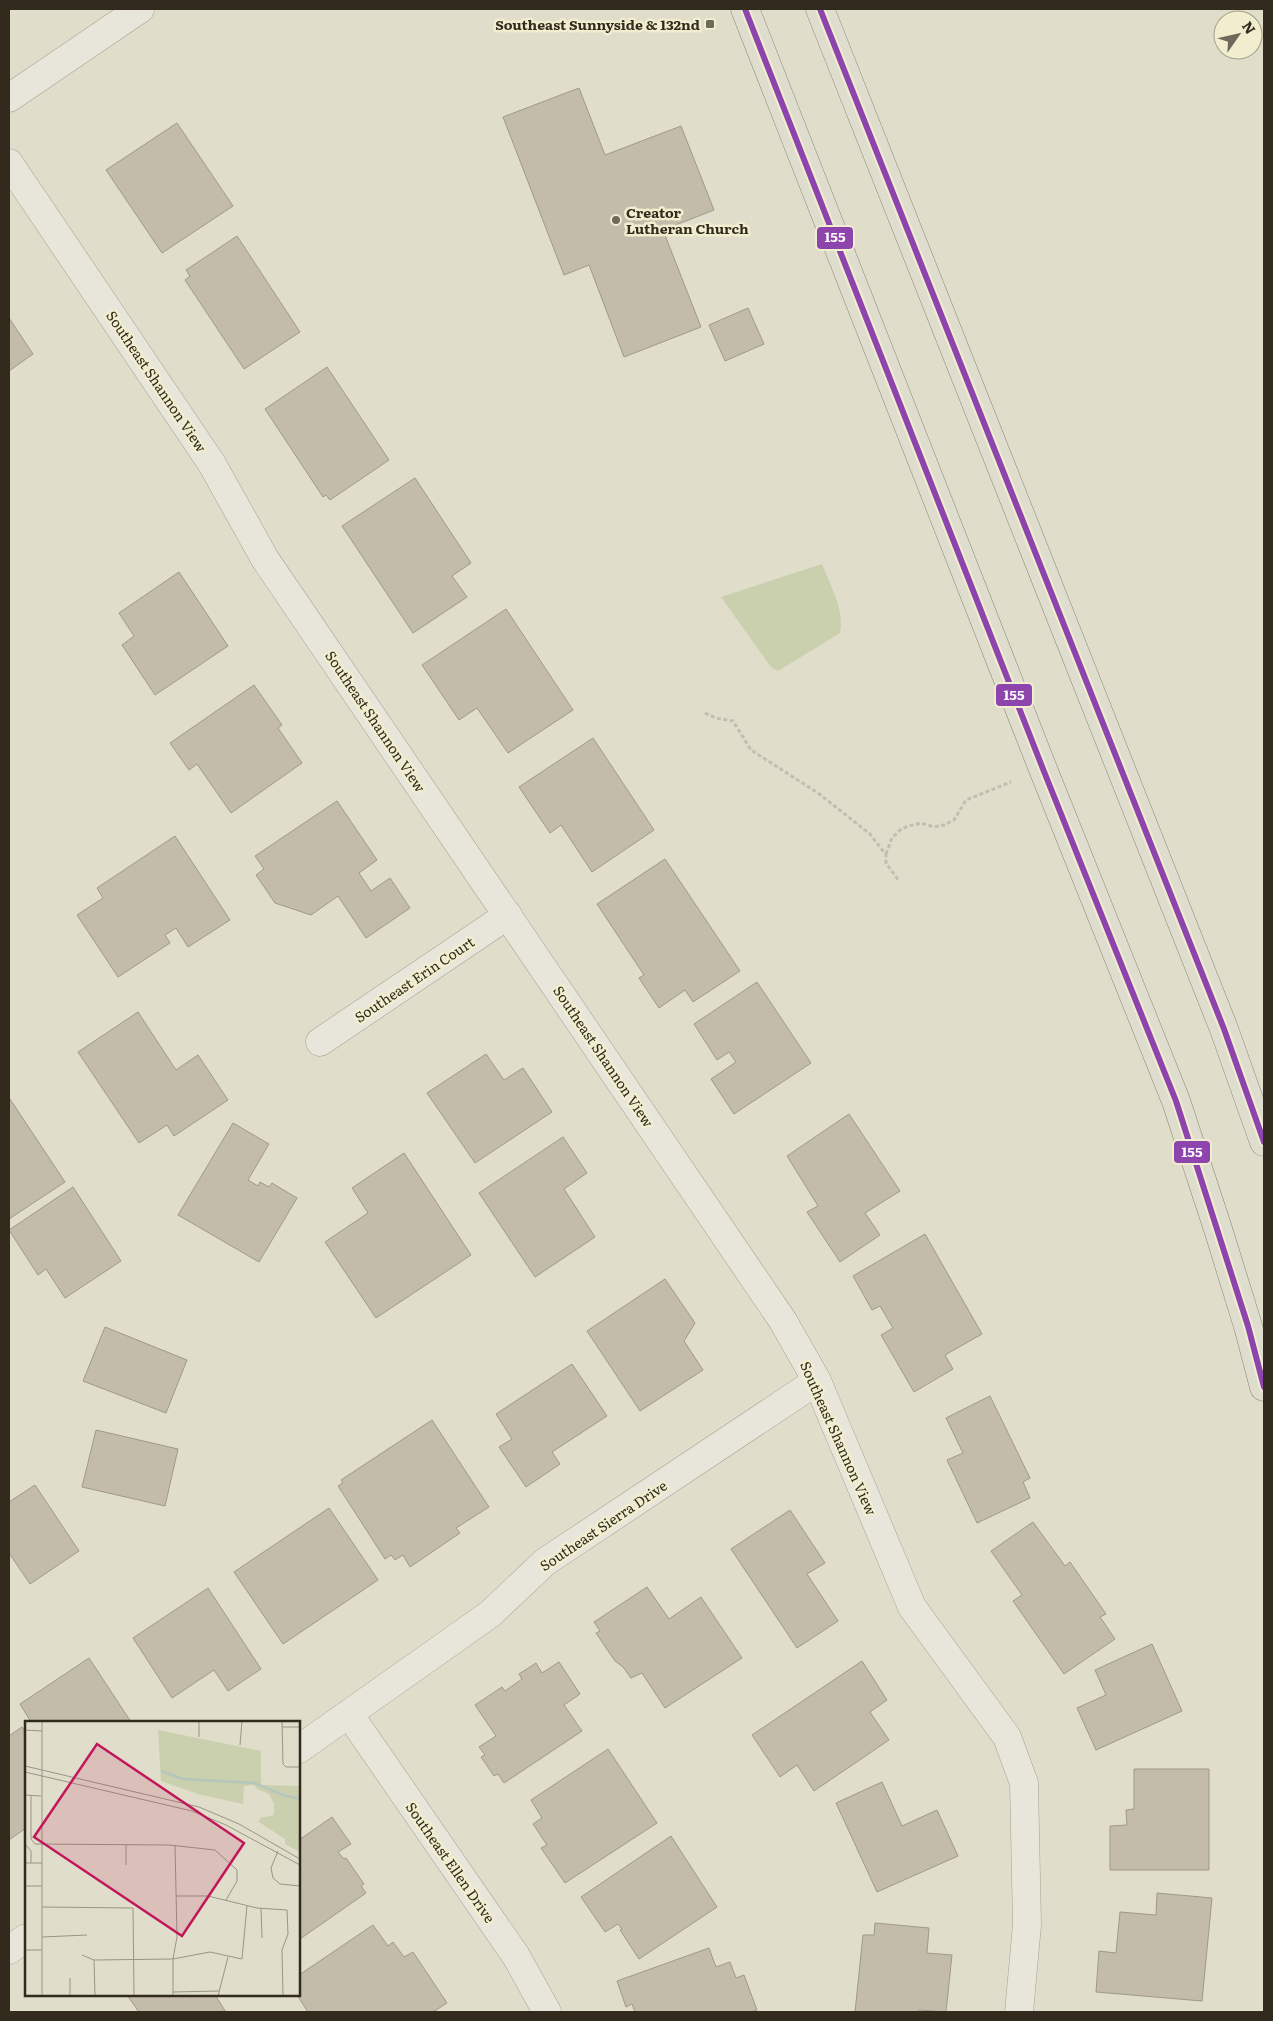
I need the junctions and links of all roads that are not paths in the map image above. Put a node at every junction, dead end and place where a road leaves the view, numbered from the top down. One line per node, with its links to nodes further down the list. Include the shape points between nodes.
1 (140, 9): 4 (street)
2 (745, 9): 10 (main road, via 1176,1101 1221,1238)
3 (820, 9): 8 (main road, via 1224,1029)
4 (9, 98)
5 (9, 163): 6 (street, Southeast Shannon View, via 212,464 265,559)
6 (508, 916): 7 (street, Southeast Erin Court); 9 (street, Southeast Shannon View, via 783,1321)
7 (320, 1042)
8 (1264, 1142)
9 (817, 1381): 11 (street, Southeast Sierra Drive, via 544,1562 490,1614); 16 (street, Southeast Shannon View, via 912,1607 1007,1737 1024,1783 1027,1925)
10 (1264, 1387)
11 (349, 1714): 12 (street, Southeast Sierra Drive); 15 (street, Southeast Ellen Drive, via 516,1956)
12 (300, 1748)
13 (25, 1939): 14 (street)
14 (9, 1950)
15 (547, 2012)
16 (1019, 2012)

